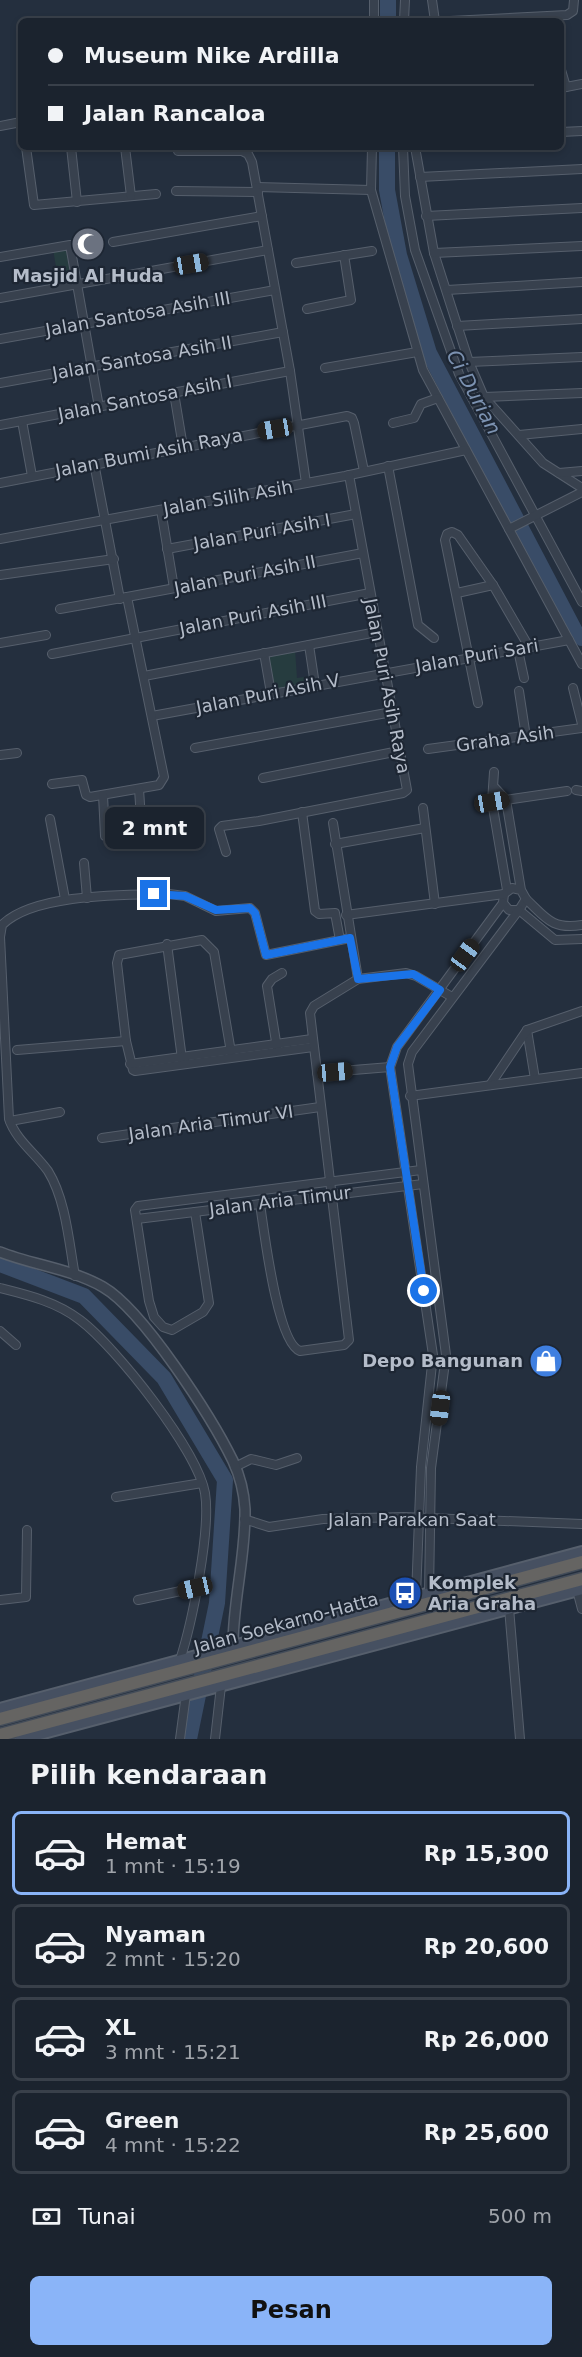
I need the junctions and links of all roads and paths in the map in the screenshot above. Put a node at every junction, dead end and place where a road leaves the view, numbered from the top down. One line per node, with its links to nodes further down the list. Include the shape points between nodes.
1 (374, 0): 5 (street)
2 (405, 0): 6 (street)
3 (432, 0): 7 (street)
4 (576, 2): 8 (street, via 567,15)
5 (374, 18)
6 (404, 18)
7 (435, 18)
8 (508, 18)
9 (582, 84): 10 (street)
10 (564, 88)
11 (18, 123): 12 (street)
12 (0, 126)
13 (582, 131): 14 (street)
14 (564, 132)
15 (26, 150): 29 (street, via 34,205)
16 (71, 150): 29 (street)
17 (126, 150): 28 (street)
18 (372, 150): 25 (street)
19 (403, 150): 84 (street, via 405,196 416,250 450,349)
20 (416, 150): 23 (street)
21 (177, 151): 24 (street, via 245,152 252,162)
22 (582, 169): 23 (street)
23 (420, 177): 32 (street)
24 (257, 189): 25 (street); 26 (street); 31 (street)
25 (371, 190): 52 (street)
26 (176, 191)
27 (156, 194): 28 (street)
28 (131, 196): 29 (street)
29 (77, 202)
30 (582, 208): 32 (street)
31 (262, 216): 33 (street); 35 (street)
32 (426, 216): 37 (street)
33 (113, 242)
34 (582, 246): 37 (street)
35 (268, 250): 42 (street); 43 (street)
36 (372, 251): 38 (street)
37 (434, 253): 44 (street)
38 (344, 255): 40 (street); 46 (street, via 351,300)
39 (0, 257): 42 (street, via 70,245)
40 (296, 263)
41 (582, 282): 44 (street)
42 (77, 284): 45 (street); 48 (street)
43 (275, 290): 48 (street, Jalan Santosa Asih III); 50 (street)
44 (447, 290): 49 (street)
45 (0, 298)
46 (308, 309)
47 (582, 319): 49 (street)
48 (84, 324): 51 (street, Jalan Santosa Asih III); 55 (street)
49 (457, 326): 54 (street)
50 (284, 332): 55 (street, Jalan Santosa Asih II); 57 (street)
51 (0, 339)
52 (417, 352): 56 (street); 62 (street)
53 (582, 357): 54 (street)
54 (470, 362): 61 (street)
55 (91, 367): 58 (street, Jalan Santosa Asih II); 63 (street)
56 (325, 368)
57 (290, 371): 59 (street, Jalan Santosa Asih I); 67 (street)
58 (0, 383)
59 (174, 393): 63 (street, Jalan Santosa Asih I); 70 (street)
60 (582, 393): 61 (street)
61 (484, 397): 69 (street)
62 (438, 398): 65 (street, via 421,404 414,418); 71 (street)
63 (99, 407): 64 (street, Jalan Santosa Asih I)
64 (22, 421): 66 (street, Jalan Santosa Asih I); 78 (street)
65 (393, 423)
66 (0, 425)
67 (298, 425): 70 (street, Jalan Bumi Asih Raya); 74 (street, Jalan Bumi Asih Raya, via 352,418); 80 (street)
68 (582, 429): 69 (street)
69 (519, 435): 76 (street, via 543,463)
70 (183, 447): 72 (street, Jalan Bumi Asih Raya)
71 (466, 450): 73 (street, Jalan Silih Asih); 86 (street)
72 (94, 463): 78 (street, Jalan Bumi Asih Raya); 85 (street)
73 (388, 466): 74 (street, Jalan Silih Asih); 102 (street, via 418,625)
74 (364, 471): 77 (street, Jalan Silih Asih)
75 (582, 471): 76 (street)
76 (559, 473): 81 (street)
77 (350, 475): 80 (street, Jalan Silih Asih); 83 (street, Jalan Puri Asih Raya)
78 (32, 476): 79 (street, Jalan Bumi Asih Raya)
79 (0, 483)
80 (306, 483): 82 (street, Jalan Silih Asih)
81 (582, 490): 84 (street)
82 (161, 510): 85 (street, Jalan Silih Asih); 88 (street)
83 (356, 514): 88 (street, Jalan Puri Asih I); 89 (street, Jalan Puri Asih Raya)
84 (532, 517): 86 (street); 97 (street)
85 (106, 520): 87 (street, Jalan Silih Asih); 90 (street)
86 (512, 528): 103 (street)
87 (0, 539)
88 (167, 549): 93 (street)
89 (363, 553): 93 (street, Jalan Puri Asih II); 95 (street, Jalan Puri Asih Raya)
90 (114, 559): 91 (street); 96 (street)
91 (0, 575)
92 (493, 585): 94 (street); 94 (street, via 458,535 449,532 445,540); 106 (street)
93 (174, 588): 96 (street, Jalan Puri Asih II)
94 (457, 592): 110 (street)
95 (370, 593): 99 (street, Jalan Puri Asih Raya); 101 (street, Jalan Puri Asih III)
96 (124, 598): 98 (street, Jalan Puri Asih II); 101 (street)
97 (582, 602)
98 (60, 609)
99 (377, 632): 105 (street); 112 (street, Jalan Puri Asih Raya)
100 (46, 635): 104 (street)
101 (136, 638): 108 (street, Jalan Puri Asih III); 113 (street)
102 (434, 638)
103 (569, 640): 106 (street, Jalan Puri Sari); 111 (street)
104 (0, 643)
105 (309, 645): 109 (street); 115 (street)
106 (529, 648): 107 (street, Jalan Puri Sari)
107 (518, 650): 110 (street, Jalan Puri Sari); 114 (street)
108 (52, 654)
109 (264, 654): 113 (street); 118 (street)
110 (469, 658): 112 (street, Jalan Puri Sari); 119 (street)
111 (582, 664)
112 (385, 672): 115 (street, Jalan Puri Asih V); 120 (street, Jalan Puri Asih Raya)
113 (144, 676): 121 (street)
114 (524, 678)
115 (315, 685): 118 (street, Jalan Puri Asih V)
116 (573, 688): 122 (street)
117 (519, 692): 123 (street)
118 (271, 693): 121 (street, Jalan Puri Asih V)
119 (478, 703)
120 (392, 712): 124 (street); 126 (street, Jalan Puri Asih Raya)
121 (152, 716): 133 (street, via 163,780 159,785)
122 (582, 726): 123 (street, Graha Asih)
123 (526, 737): 125 (street, Graha Asih)
124 (195, 748)
125 (428, 750)
126 (399, 751): 130 (street); 139 (street, Jalan Puri Asih Raya, via 404,792)
127 (17, 753): 128 (street)
128 (0, 755)
129 (494, 772): 132 (street)
130 (263, 778)
131 (52, 784): 135 (street, via 80,780 87,796)
132 (495, 788): 136 (street); 137 (street)
133 (139, 789): 135 (street); 141 (street)
134 (575, 791): 136 (street)
135 (104, 795): 144 (street)
136 (506, 800): 137 (street); 148 (street)
137 (492, 802): 149 (street)
138 (423, 808): 143 (street)
139 (302, 812): 146 (street, via 222,826 220,833); 160 (street, via 315,911 335,913)
140 (50, 819): 151 (street)
141 (141, 819)
142 (333, 823): 145 (street)
143 (425, 828): 145 (street); 154 (street)
144 (105, 836)
145 (335, 844): 156 (street)
146 (226, 852)
147 (84, 863): 150 (street)
148 (521, 890): 149 (street); 152 (street)
149 (506, 892): 153 (street); 154 (street)
150 (87, 898): 151 (street); 160 (street, via 169,894 185,896 216,910 250,908 255,913 264,954 268,956)
151 (65, 899): 161 (street, via 6,921 0,930)
152 (526, 899): 155 (street); 157 (street, via 552,924)
153 (503, 903): 155 (street, via 509,910); 165 (street)
154 (435, 904): 156 (street)
155 (519, 911): 159 (street, via 555,940); 166 (street)
156 (346, 915): 158 (street)
157 (582, 925)
158 (350, 938): 160 (street); 164 (street)
159 (582, 939)
160 (340, 940)
161 (0, 944): 168 (street)
162 (167, 944): 170 (street, via 118,957); 175 (street, via 202,940 211,946); 176 (street)
163 (282, 973): 171 (street, via 267,986)
164 (358, 979): 165 (street, via 413,974); 172 (street, via 311,1010)
165 (440, 990): 166 (street); 177 (street, via 397,1047)
166 (452, 997): 183 (street, via 409,1056)
167 (582, 1011): 169 (street)
168 (2, 1020): 182 (street)
169 (527, 1030): 180 (street); 181 (street)
170 (126, 1041): 173 (street); 176 (street, via 130,1064)
171 (277, 1043): 172 (street); 174 (street); 175 (street)
172 (313, 1043): 174 (street); 179 (street)
173 (17, 1050)
174 (278, 1052): 175 (street)
175 (232, 1054): 176 (street)
176 (182, 1060)
177 (390, 1067): 179 (street); 189 (street)
178 (582, 1073): 180 (street)
179 (317, 1074): 184 (street)
180 (535, 1079): 181 (street)
181 (490, 1085): 183 (street)
182 (3, 1092): 186 (street)
183 (410, 1096): 188 (street)
184 (320, 1107): 187 (street, Jalan Aria Timur VI); 190 (street)
185 (60, 1112): 186 (street)
186 (10, 1121): 200 (street, via 17,1136 53,1181)
187 (102, 1138)
188 (421, 1170): 189 (street, Jalan Aria Timur); 191 (street)
189 (406, 1172): 190 (street, Jalan Aria Timur); 192 (street)
190 (331, 1181): 193 (street, Jalan Aria Timur); 194 (street)
191 (423, 1184): 192 (street, Jalan Aria Timur); 205 (street)
192 (408, 1185): 194 (street, Jalan Aria Timur); 204 (street)
193 (229, 1194): 196 (street); 198 (street, Jalan Aria Timur, via 138,1206)
194 (333, 1195): 195 (street, Jalan Aria Timur); 195 (street, via 349,1340 340,1346 300,1351 290,1343 274,1291)
195 (260, 1204): 196 (street, Jalan Aria Timur)
196 (230, 1208): 197 (street, Jalan Aria Timur)
197 (195, 1212): 198 (street, Jalan Aria Timur); 198 (street, via 209,1303 203,1312 172,1330 163,1327 150,1306)
198 (137, 1219)
199 (0, 1252): 200 (street)
200 (75, 1276): 207 (street, via 104,1288 138,1318 197,1401)
201 (0, 1288): 210 (street, via 49,1303 92,1330 166,1421)
202 (0, 1331): 203 (street)
203 (16, 1345)
204 (433, 1355): 205 (street); 208 (street)
205 (446, 1355): 209 (street)
206 (297, 1458): 207 (street, via 276,1465 251,1459)
207 (235, 1467): 214 (street, via 243,1493)
208 (421, 1467): 209 (street); 212 (street)
209 (431, 1468): 213 (street)
210 (202, 1483): 211 (street); 222 (street, via 205,1522)
211 (116, 1497)
212 (419, 1518): 213 (street, Jalan Parakan Saat); 214 (street, Jalan Parakan Saat, via 323,1519 269,1527); 227 (street)
213 (428, 1518): 215 (street, Jalan Parakan Saat); 223 (street)
214 (244, 1519): 233 (street)
215 (582, 1524)
216 (27, 1530): 225 (street, via 26,1597)
217 (582, 1553): 219 (highway); 220 (main road, Jalan Soekarno-Hatta)
218 (582, 1562): 219 (highway, Jalan Soekarno-Hatta)
219 (563, 1567): 224 (highway, Jalan Soekarno-Hatta)
220 (462, 1585): 223 (main road, Jalan Soekarno-Hatta); 224 (highway)
221 (580, 1586): 228 (main road, Jalan Soekarno-Hatta); 229 (street); 230 (highway, Jalan Soekarno-Hatta)
222 (195, 1588): 226 (street); 234 (street, via 190,1630)
223 (429, 1593): 227 (main road, Jalan Soekarno-Hatta)
224 (452, 1596): 227 (highway, Jalan Soekarno-Hatta); 230 (highway, via 448,1607)
225 (0, 1600)
226 (138, 1600)
227 (420, 1600): 231 (highway, via 434,1611); 233 (main road, Jalan Soekarno-Hatta); 240 (highway, Jalan Soekarno-Hatta, via 218,1661)
228 (509, 1608): 232 (main road, Jalan Soekarno-Hatta); 246 (street)
229 (582, 1609)
230 (458, 1613): 231 (highway, Jalan Soekarno-Hatta)
231 (429, 1620): 232 (highway); 235 (highway, Jalan Soekarno-Hatta)
232 (417, 1633): 235 (main road, Jalan Soekarno-Hatta)
233 (228, 1646): 234 (main road, Jalan Soekarno-Hatta)
234 (180, 1660): 239 (main road, Jalan Soekarno-Hatta)
235 (217, 1684): 237 (highway, Jalan Soekarno-Hatta); 245 (street)
236 (174, 1689): 237 (highway, Jalan Soekarno-Hatta); 238 (highway); 242 (highway, Jalan Soekarno-Hatta)
237 (191, 1690): 238 (main road, Jalan Soekarno-Hatta); 244 (street)
238 (152, 1704): 243 (main road, Jalan Soekarno-Hatta)
239 (0, 1711): 240 (highway)
240 (23, 1713): 241 (highway, Jalan Soekarno-Hatta)
241 (0, 1719)
242 (0, 1736)
243 (21, 1739)
244 (180, 1739)
245 (215, 1739)
246 (520, 1739)

